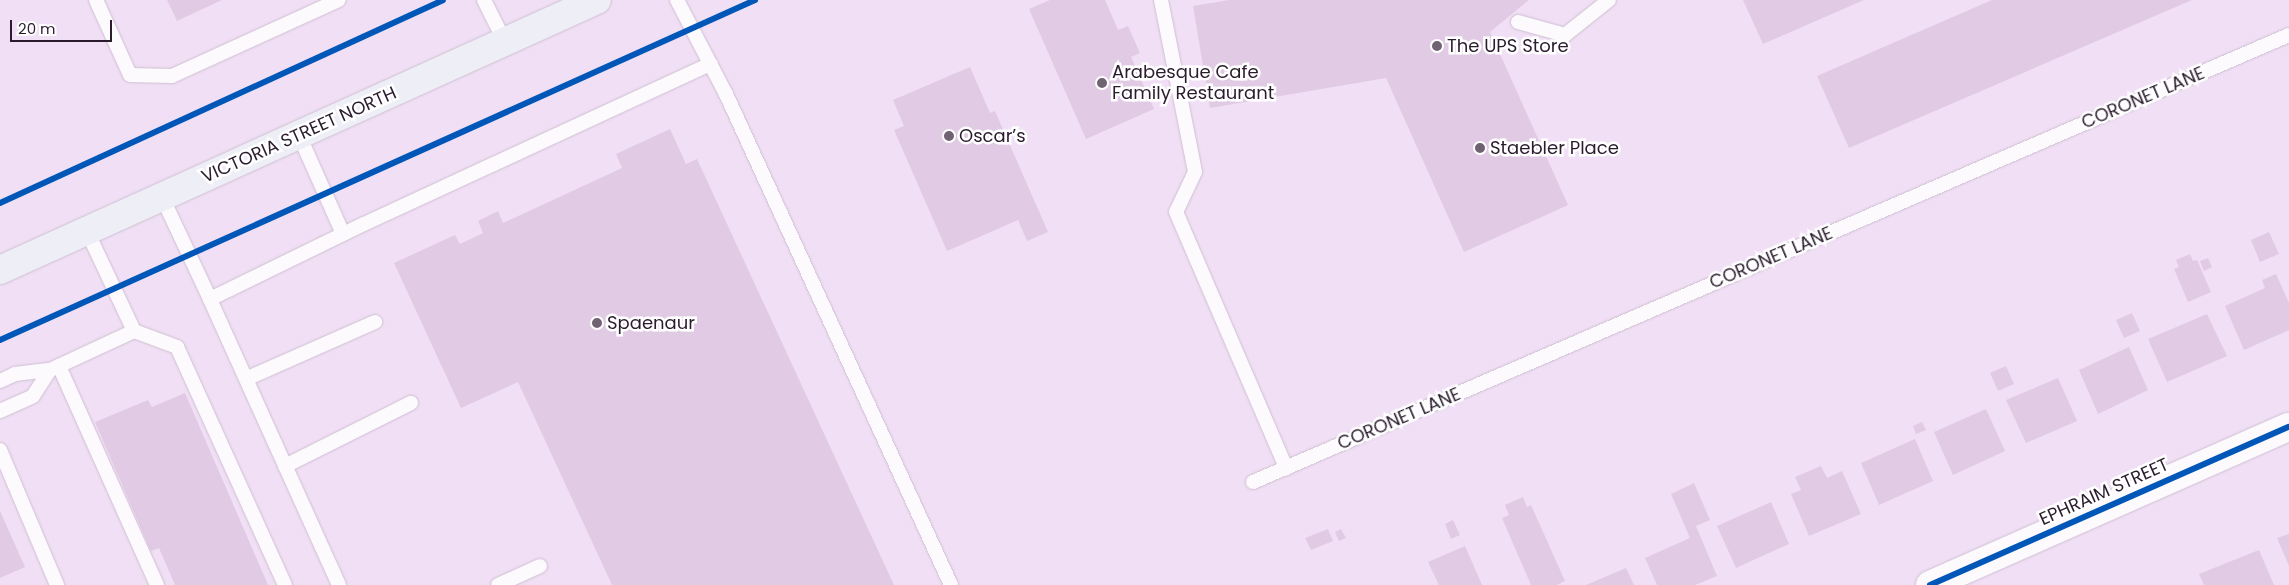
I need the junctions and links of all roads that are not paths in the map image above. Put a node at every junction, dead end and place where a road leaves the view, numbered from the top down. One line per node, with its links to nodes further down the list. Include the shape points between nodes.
1 (96, 0): 2 (lane, via 130,75 172,76)
2 (339, 0)
3 (484, 0): 10 (lane)
4 (597, 0): 10 (main road, VICTORIA STREET NORTH)
5 (677, 0): 11 (lane)
6 (1160, 0): 28 (lane, via 1195,172 1176,212)
7 (1610, 0): 8 (lane, via 1565,35)
8 (1518, 22)
9 (2289, 35): 28 (lane, CORONET LANE)
10 (505, 42): 12 (main road, VICTORIA STREET NORTH)
11 (711, 64): 15 (lane); 36 (lane)
12 (299, 135): 13 (main road, VICTORIA STREET NORTH); 15 (lane)
13 (162, 197): 14 (main road, VICTORIA STREET NORTH); 17 (lane)
14 (87, 230): 16 (main road, VICTORIA STREET NORTH); 19 (lane)
15 (343, 234): 17 (lane)
16 (0, 270)
17 (210, 299): 21 (lane)
18 (375, 322): 21 (lane)
19 (134, 331): 20 (lane); 33 (lane, via 177,347)
20 (55, 368): 22 (lane, via 15,374); 24 (lane, via 33,396); 32 (lane)
21 (248, 378): 27 (lane)
22 (0, 380)
23 (411, 403): 27 (lane)
24 (0, 411)
25 (2289, 427): 37 (street, EPHRAIM STREET)
26 (0, 450): 31 (lane)
27 (285, 466): 34 (lane)
28 (1286, 468): 29 (lane, CORONET LANE)
29 (1253, 482)
30 (540, 566): 35 (lane)
31 (57, 585)
32 (156, 585)
33 (285, 585)
34 (339, 585)
35 (498, 585)
36 (952, 585)
37 (1930, 585)

